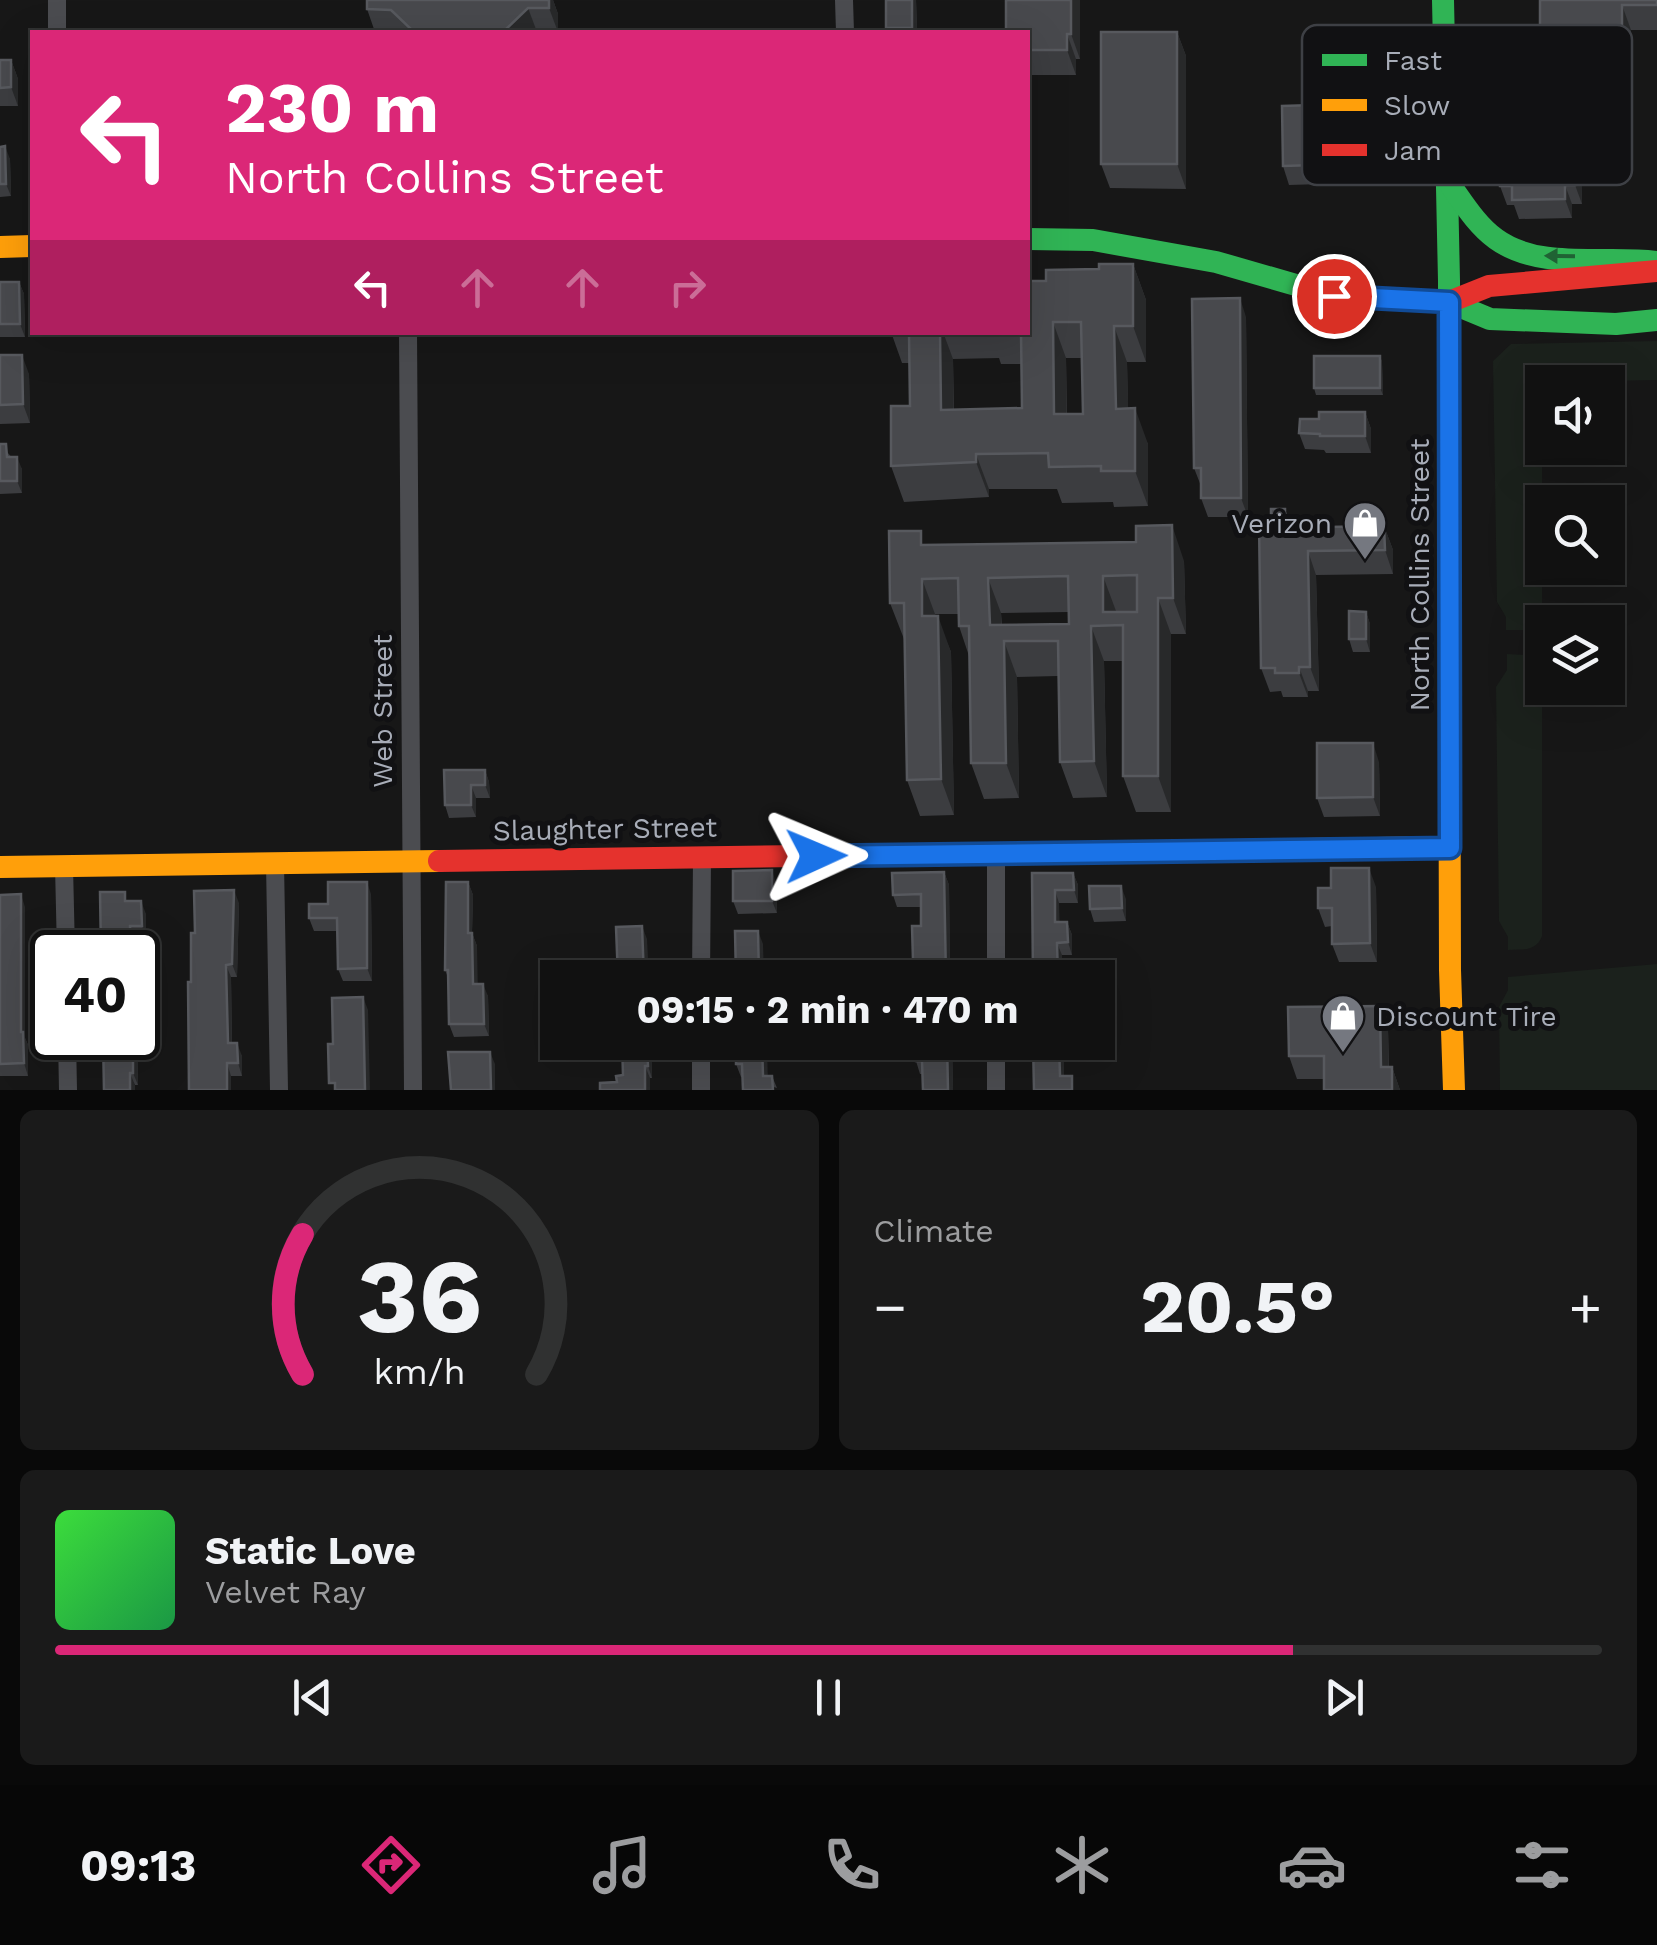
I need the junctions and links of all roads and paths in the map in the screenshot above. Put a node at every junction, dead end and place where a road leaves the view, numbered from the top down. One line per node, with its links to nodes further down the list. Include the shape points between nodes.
1 (57, 0): 5 (street)
2 (844, 0): 6 (street)
3 (1444, 0): 4 (main road, North Collins Street)
4 (1444, 25)
5 (57, 30)
6 (845, 30)
7 (1446, 185): 14 (main road, North Collins Street)
8 (1451, 185): 12 (main road, one-way to 8, via 1530,256 1497,240)
9 (1030, 239): 14 (main road, via 1093,240 1216,262 1334,296)
10 (30, 246): 11 (main road)
11 (0, 247)
12 (1657, 262)
13 (1657, 270): 14 (main road, via 1489,286)
14 (1449, 302): 15 (main road, via 1490,319); 17 (main road, North Collins Street)
15 (1657, 320)
16 (408, 335): 20 (street, Web Street)
17 (1450, 848): 18 (main road, Slaughter Street); 35 (main road, North Collins Street)
18 (996, 854): 19 (main road, Slaughter Street); 26 (street)
19 (702, 858): 20 (main road, Slaughter Street); 25 (street)
20 (410, 862): 21 (main road, Slaughter Street); 32 (street, Web Street)
21 (276, 863): 22 (main road, Slaughter Street); 31 (street)
22 (64, 866): 23 (main road, Slaughter Street); 24 (street)
23 (0, 867)
24 (65, 930)
25 (701, 960)
26 (996, 960)
27 (67, 1060): 30 (street)
28 (701, 1060): 33 (street)
29 (996, 1060): 34 (street)
30 (68, 1090)
31 (280, 1090)
32 (413, 1090)
33 (701, 1090)
34 (996, 1090)
35 (1454, 1090)

